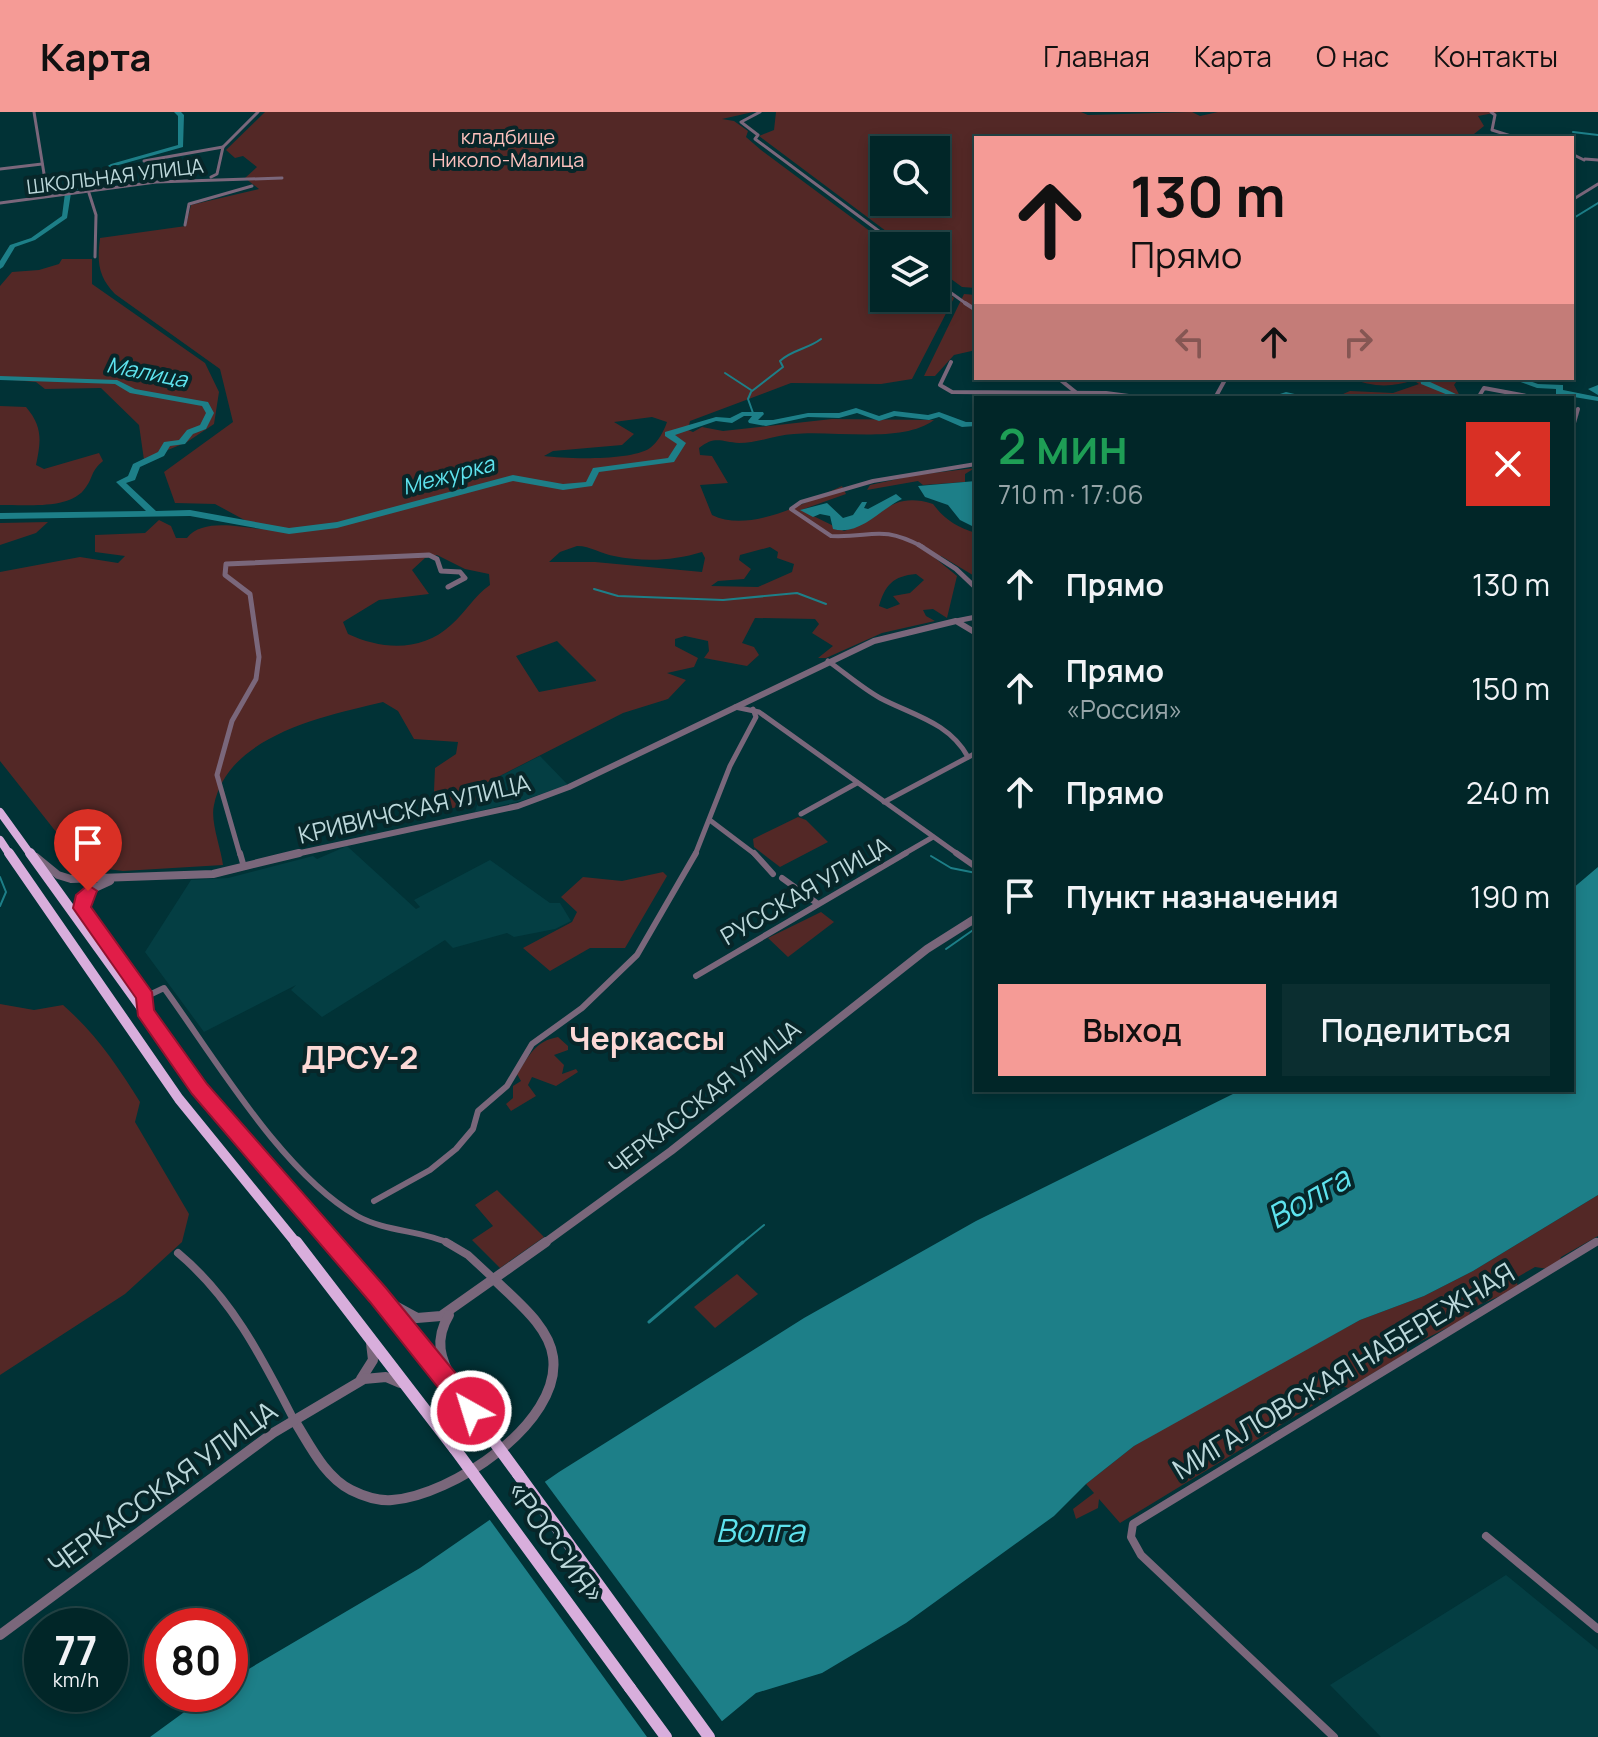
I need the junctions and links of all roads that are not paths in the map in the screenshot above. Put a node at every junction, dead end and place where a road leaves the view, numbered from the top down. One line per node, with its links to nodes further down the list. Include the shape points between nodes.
1 (34, 112): 12 (street)
2 (258, 112): 6 (street)
3 (760, 112): 23 (street, via 741,122 758,135 755,139)
4 (1491, 112): 5 (street, via 1492,130)
5 (1508, 136)
6 (223, 147): 11 (street); 14 (street)
7 (1574, 155): 8 (street)
8 (1585, 159): 9 (street); 10 (street)
9 (1574, 160)
10 (1598, 160)
11 (144, 161)
12 (42, 164): 13 (street); 18 (street, via 46,187)
13 (0, 169)
14 (218, 176): 16 (street, ШКОЛЬНАЯ УЛИЦА); 19 (street, ШКОЛЬНАЯ УЛИЦА)
15 (282, 178): 16 (street, ШКОЛЬНАЯ УЛИЦА)
16 (234, 180): 22 (street, via 252,186 189,204)
17 (1598, 184): 20 (street)
18 (67, 192): 19 (street, ШКОЛЬНАЯ УЛИЦА); 21 (street, ШКОЛЬНАЯ УЛИЦА)
19 (89, 193): 24 (street, via 96,216)
20 (1574, 199)
21 (0, 203)
22 (185, 225)
23 (881, 232)
24 (95, 257)
25 (950, 292): 26 (street)
26 (974, 309)
27 (951, 362): 29 (street, via 940,379 942,388 959,393)
28 (1061, 380): 29 (street)
29 (1081, 396)
30 (1479, 396): 31 (street, via 1484,388)
31 (1527, 396)
32 (1578, 409): 33 (street)
33 (1574, 423)
34 (974, 464): 35 (street, via 873,481 791,509 831,536 871,531 923,547)
35 (974, 586)
36 (448, 587): 54 (street, via 465,578 460,572 441,571 429,555 226,564 225,575 250,594 259,657 256,679 232,721 217,775)
37 (974, 617): 38 (street, КРИВИЧСКАЯ УЛИЦА)
38 (956, 621): 39 (street); 40 (street, КРИВИЧСКАЯ УЛИЦА, via 888,635)
39 (974, 632)
40 (828, 661): 41 (street, КРИВИЧСКАЯ УЛИЦА); 44 (street, via 881,698 918,712 961,744)
41 (731, 708): 42 (street); 54 (street, КРИВИЧСКАЯ УЛИЦА, via 532,801)
42 (753, 709): 45 (street); 49 (street, via 756,717 730,766)
43 (974, 754): 44 (street)
44 (968, 757): 46 (street)
45 (857, 783): 46 (street); 48 (street)
46 (884, 803): 50 (street)
47 (0, 812): 52 (highway)
48 (801, 814)
49 (711, 821): 55 (street); 63 (street, via 649,939 630,963 582,1008 532,1044 507,1086 478,1111 473,1129 456,1149)
50 (933, 837): 53 (street); 58 (street, РУССКАЯ УЛИЦА)
51 (0, 840): 69 (highway, «РОССИЯ», via 179,1099)
52 (27, 849): 56 (street, КРИВИЧСКАЯ УЛИЦА, via 64,877); 62 (highway)
53 (974, 866)
54 (244, 868): 56 (street, КРИВИЧСКАЯ УЛИЦА)
55 (773, 874)
56 (124, 878): 61 (street, via 92,887 81,907)
57 (782, 878): 58 (street)
58 (818, 904): 60 (street, РУССКАЯ УЛИЦА)
59 (974, 919): 66 (street, ЧЕРКАССКАЯ УЛИЦА, via 927,949 671,1151)
60 (696, 976)
61 (145, 997): 62 (street); 66 (street, via 164,988 284,1147 347,1210 385,1228 453,1245)
62 (145, 1011): 67 (highway, «РОССИЯ», via 200,1089)
63 (374, 1201)
64 (1598, 1241): 79 (street, МИГАЛОВСКАЯ НАБЕРЕЖНАЯ, via 1138,1518 1131,1534 1136,1548)
65 (178, 1253): 72 (street, via 232,1308)
66 (495, 1280): 68 (street, ЧЕРКАССКАЯ УЛИЦА); 72 (street, via 544,1334 554,1363 544,1405 502,1446 427,1492 382,1500 336,1481)
67 (378, 1295): 68 (street, ЧЕРКАССКАЯ УЛИЦА, via 417,1320 438,1318); 71 (highway, «РОССИЯ»)
68 (457, 1307): 71 (street, ЧЕРКАССКАЯ УЛИЦА, via 440,1330 438,1352)
69 (353, 1313): 70 (street, via 374,1354); 73 (highway, «РОССИЯ»)
70 (357, 1383): 72 (street, ЧЕРКАССКАЯ УЛИЦА); 73 (street, ЧЕРКАССКАЯ УЛИЦА, via 378,1377 395,1380)
71 (471, 1411): 78 (highway, «РОССИЯ», bridge)
72 (294, 1420): 76 (street, ЧЕРКАССКАЯ УЛИЦА)
73 (441, 1430): 77 (highway, «РОССИЯ», bridge)
74 (1486, 1536): 75 (street)
75 (1598, 1629)
76 (0, 1635)
77 (666, 1737)
78 (709, 1737)
79 (1334, 1737)

